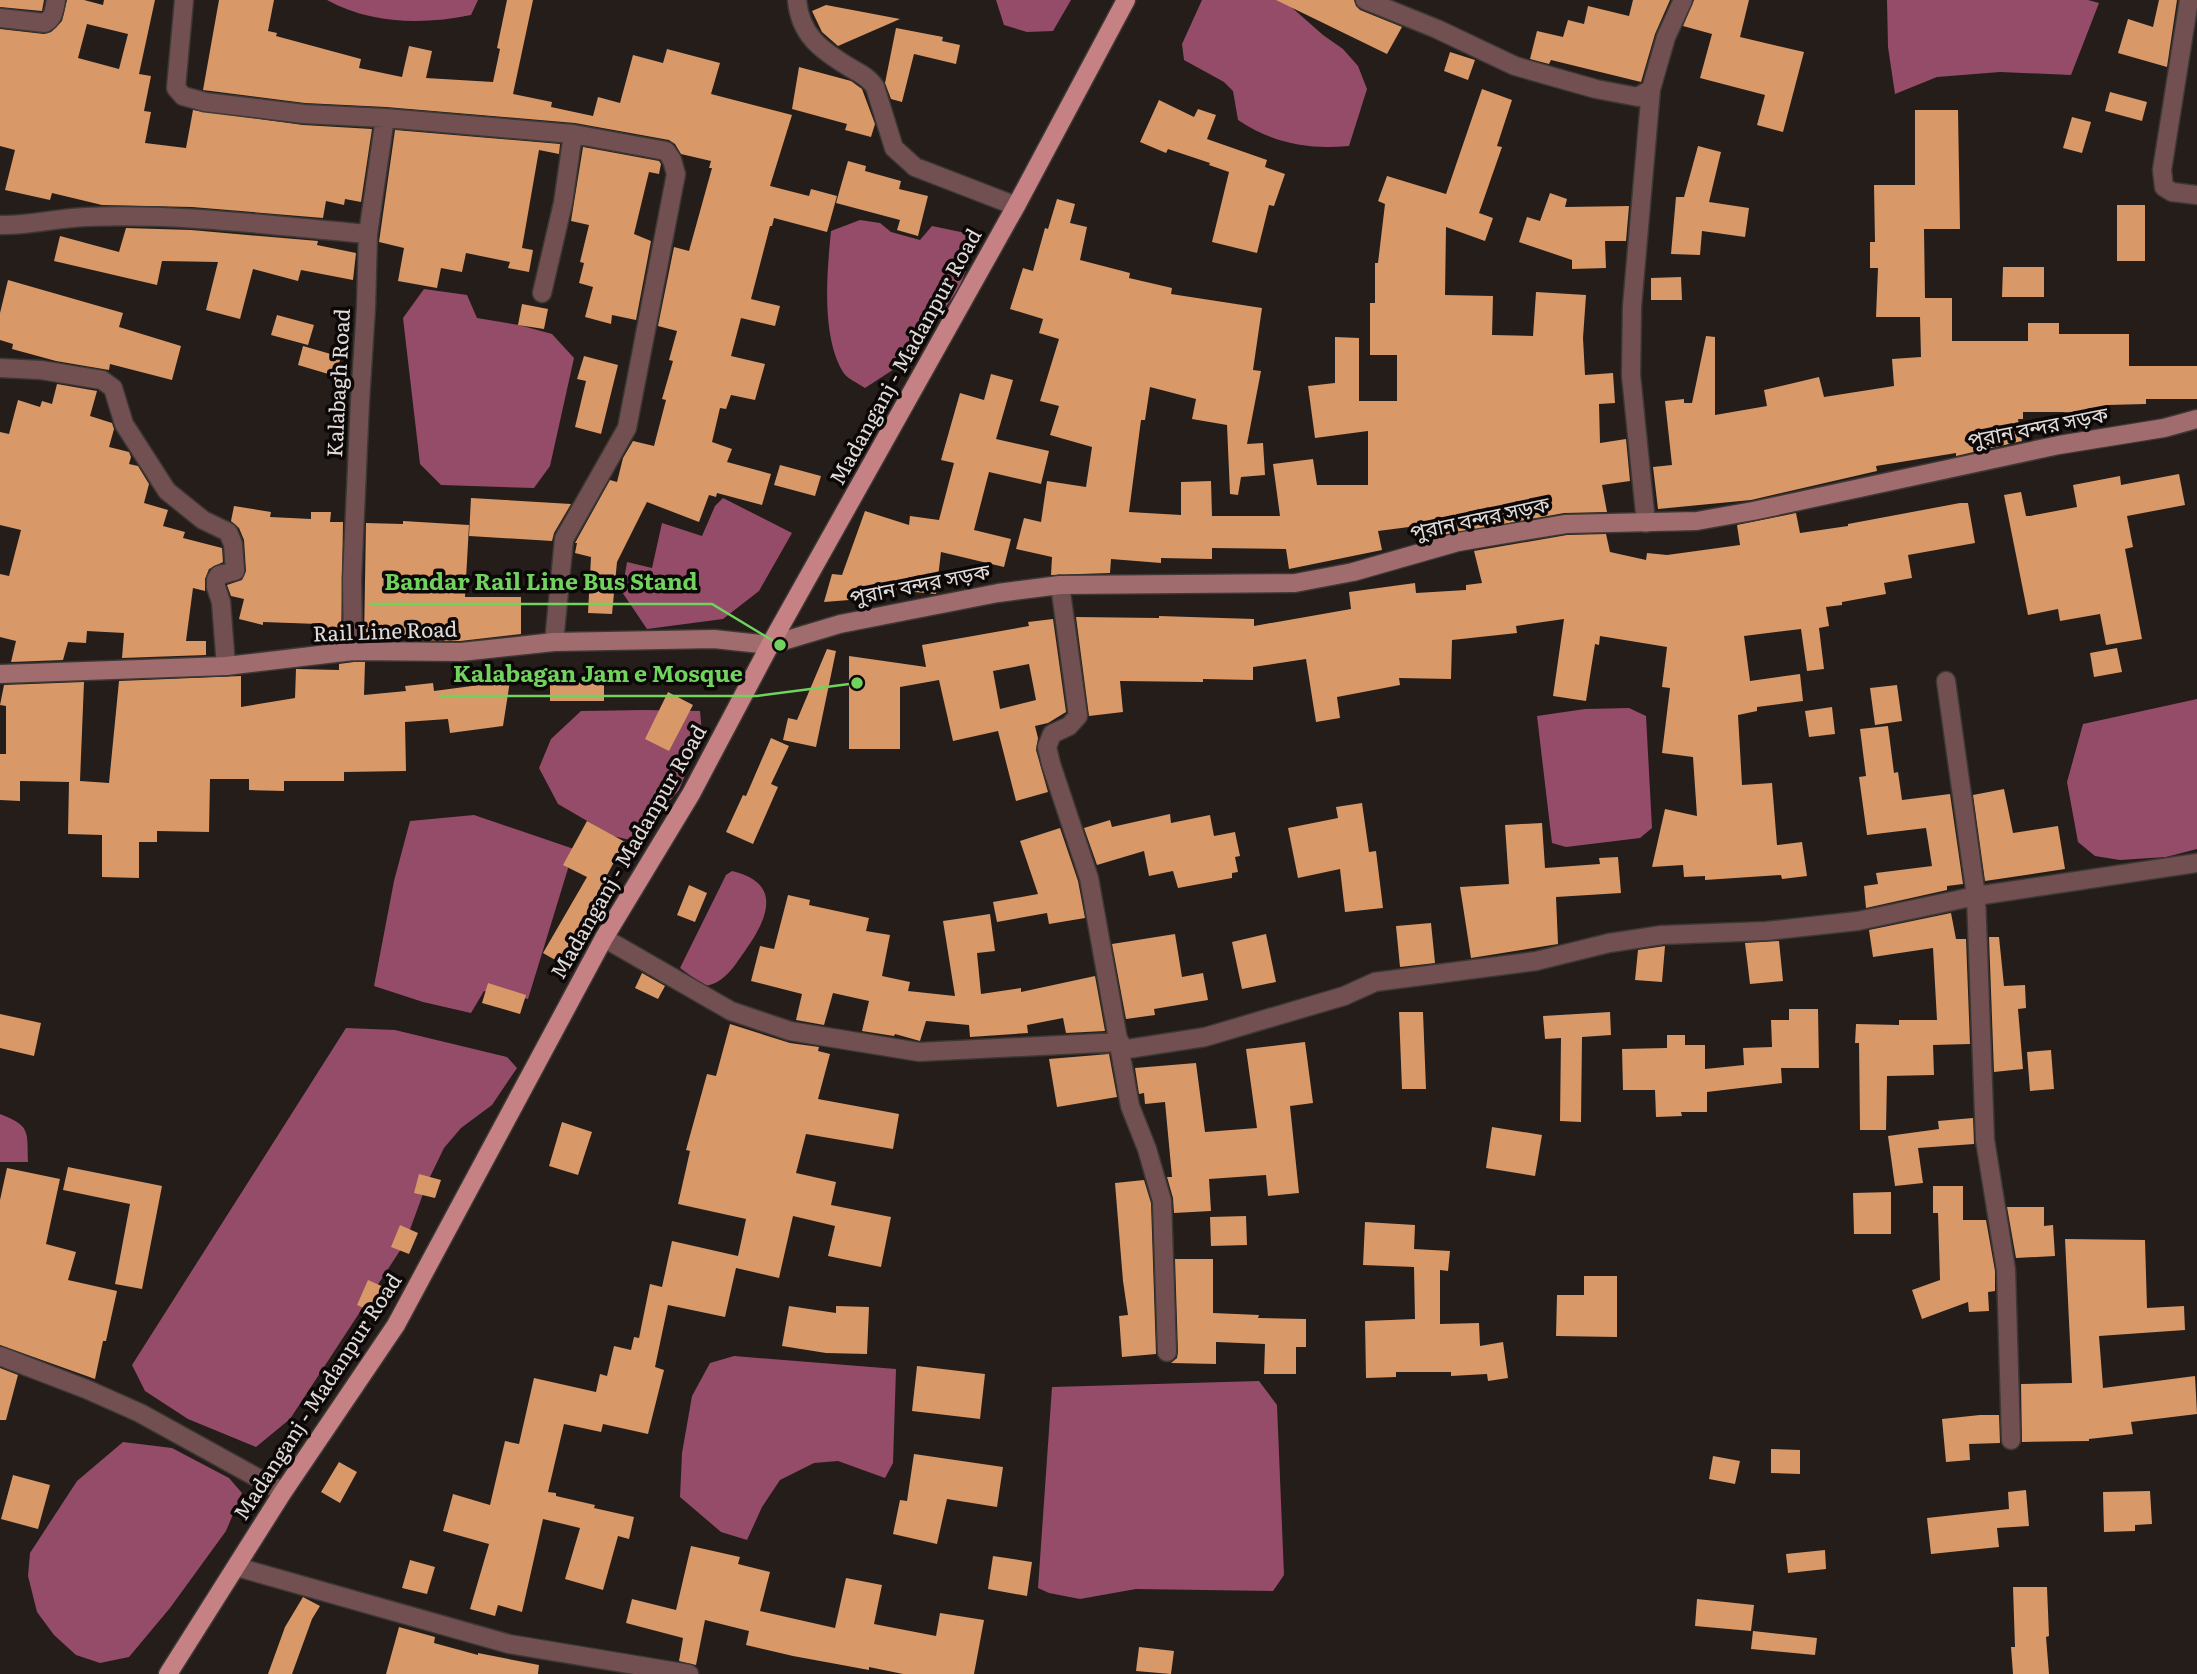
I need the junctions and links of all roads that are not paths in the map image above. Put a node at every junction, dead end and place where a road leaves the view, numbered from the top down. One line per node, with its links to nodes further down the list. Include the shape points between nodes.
1 (56, 0): 8 (street, via 54,14 45,23)
2 (184, 0): 10 (street, via 176,89 183,96 304,114)
3 (797, 0): 13 (street, via 799,16 814,42 870,79 894,148 915,167)
4 (1126, 0): 13 (main road, Madanganj - Madanpur Road)
5 (1366, 0): 9 (street, via 1515,66 1638,97)
6 (1683, 0): 9 (street)
7 (2189, 0): 12 (street, via 2162,170 2164,187)
8 (0, 18)
9 (1651, 89): 19 (street, via 1632,306 1631,375)
10 (385, 118): 11 (street); 15 (street, Kalabagh Road)
11 (573, 134): 16 (street); 21 (street, via 666,152 676,174 627,428 564,539)
12 (2197, 195)
13 (1016, 206): 22 (main road, Madanganj - Madanpur Road)
14 (0, 225): 15 (street, via 84,217 208,218)
15 (368, 234): 23 (street, Kalabagh Road, via 352,579)
16 (542, 293)
17 (0, 368): 24 (street, via 102,380 113,388 124,424 167,491 202,520 228,532 235,571 219,575 215,587 221,602)
18 (2197, 419): 19 (street, পুরান বন্দর সড়ক, via 1753,512)
19 (1646, 523): 20 (street, পুরান বন্দর সড়ক, via 1566,524 1458,542 1295,583)
20 (1060, 584): 22 (street, পুরান বন্দর সড়ক, via 840,624); 30 (street, via 1078,716 1052,734 1047,747 1089,878)
21 (554, 642): 22 (street, Rail Line Road, via 714,639); 23 (street, Rail Line Road, via 461,652)
22 (771, 645): 29 (main road, Madanganj - Madanpur Road, via 691,794)
23 (354, 651): 24 (street, Rail Line Road)
24 (226, 666): 25 (street, Rail Line Road)
25 (0, 674)
26 (1946, 681): 28 (street)
27 (2197, 863): 28 (street)
28 (1976, 896): 30 (street, via 1858,921 1662,935 1536,961 1375,982 1344,996 1205,1037); 33 (street, via 1985,1140 2006,1270)
29 (604, 938): 30 (street, via 731,1012 790,1031 919,1052); 34 (main road, Madanganj - Madanpur Road, via 396,1325)
30 (1121, 1046): 31 (street, via 1130,1106 1162,1201)
31 (1167, 1352)
32 (0, 1356): 34 (street, via 140,1413)
33 (2011, 1440)
34 (283, 1492): 35 (main road, Madanganj - Madanpur Road)
35 (237, 1567): 36 (main road, Madanganj - Madanpur Road); 37 (street, via 509,1643)
36 (168, 1674)
37 (689, 1674)

